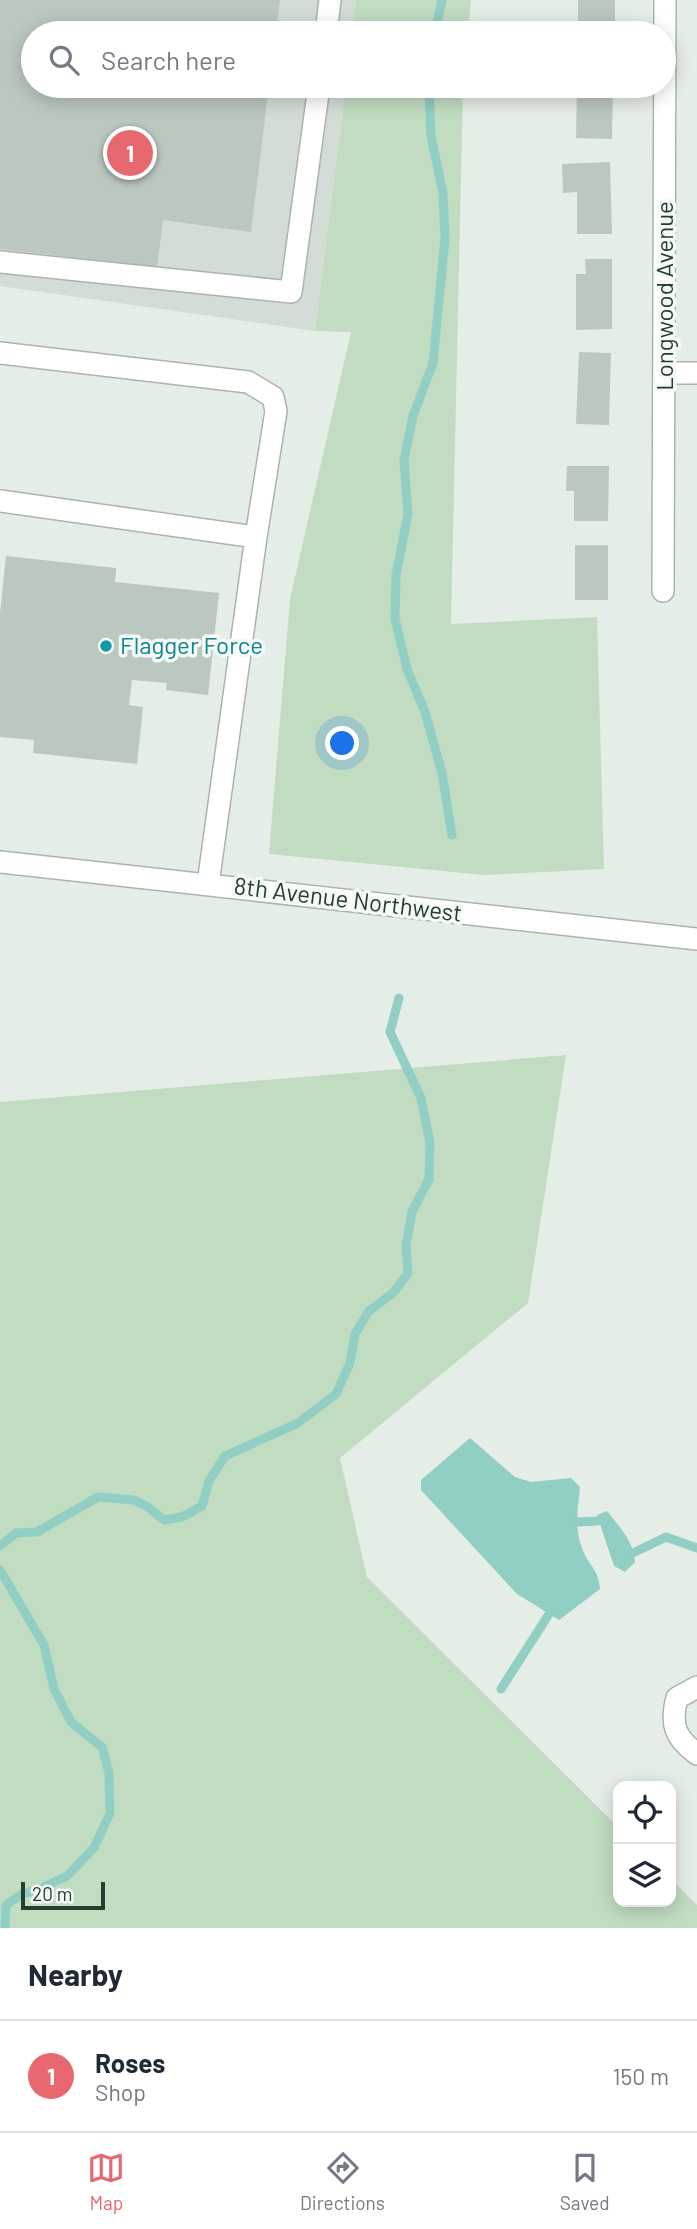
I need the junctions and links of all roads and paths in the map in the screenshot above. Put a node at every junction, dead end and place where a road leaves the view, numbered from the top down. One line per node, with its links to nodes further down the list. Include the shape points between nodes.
1 (330, 0): 3 (street)
2 (665, 0): 4 (street, Longwood Avenue)
3 (327, 21)
4 (665, 21)
5 (317, 98): 7 (street, via 291,292)
6 (665, 98): 9 (street, Longwood Avenue)
7 (0, 262)
8 (0, 353): 12 (street, via 248,382 273,397 276,411)
9 (664, 373): 10 (street); 13 (street, Longwood Avenue)
10 (697, 373)
11 (0, 501): 12 (street)
12 (256, 537): 15 (street)
13 (663, 591)
14 (0, 862): 15 (street, 8th Avenue Northwest)
15 (208, 884): 16 (street, 8th Avenue Northwest)
16 (697, 939)
17 (697, 1687): 18 (street, via 677,1698 672,1717 683,1744)
18 (697, 1754)

